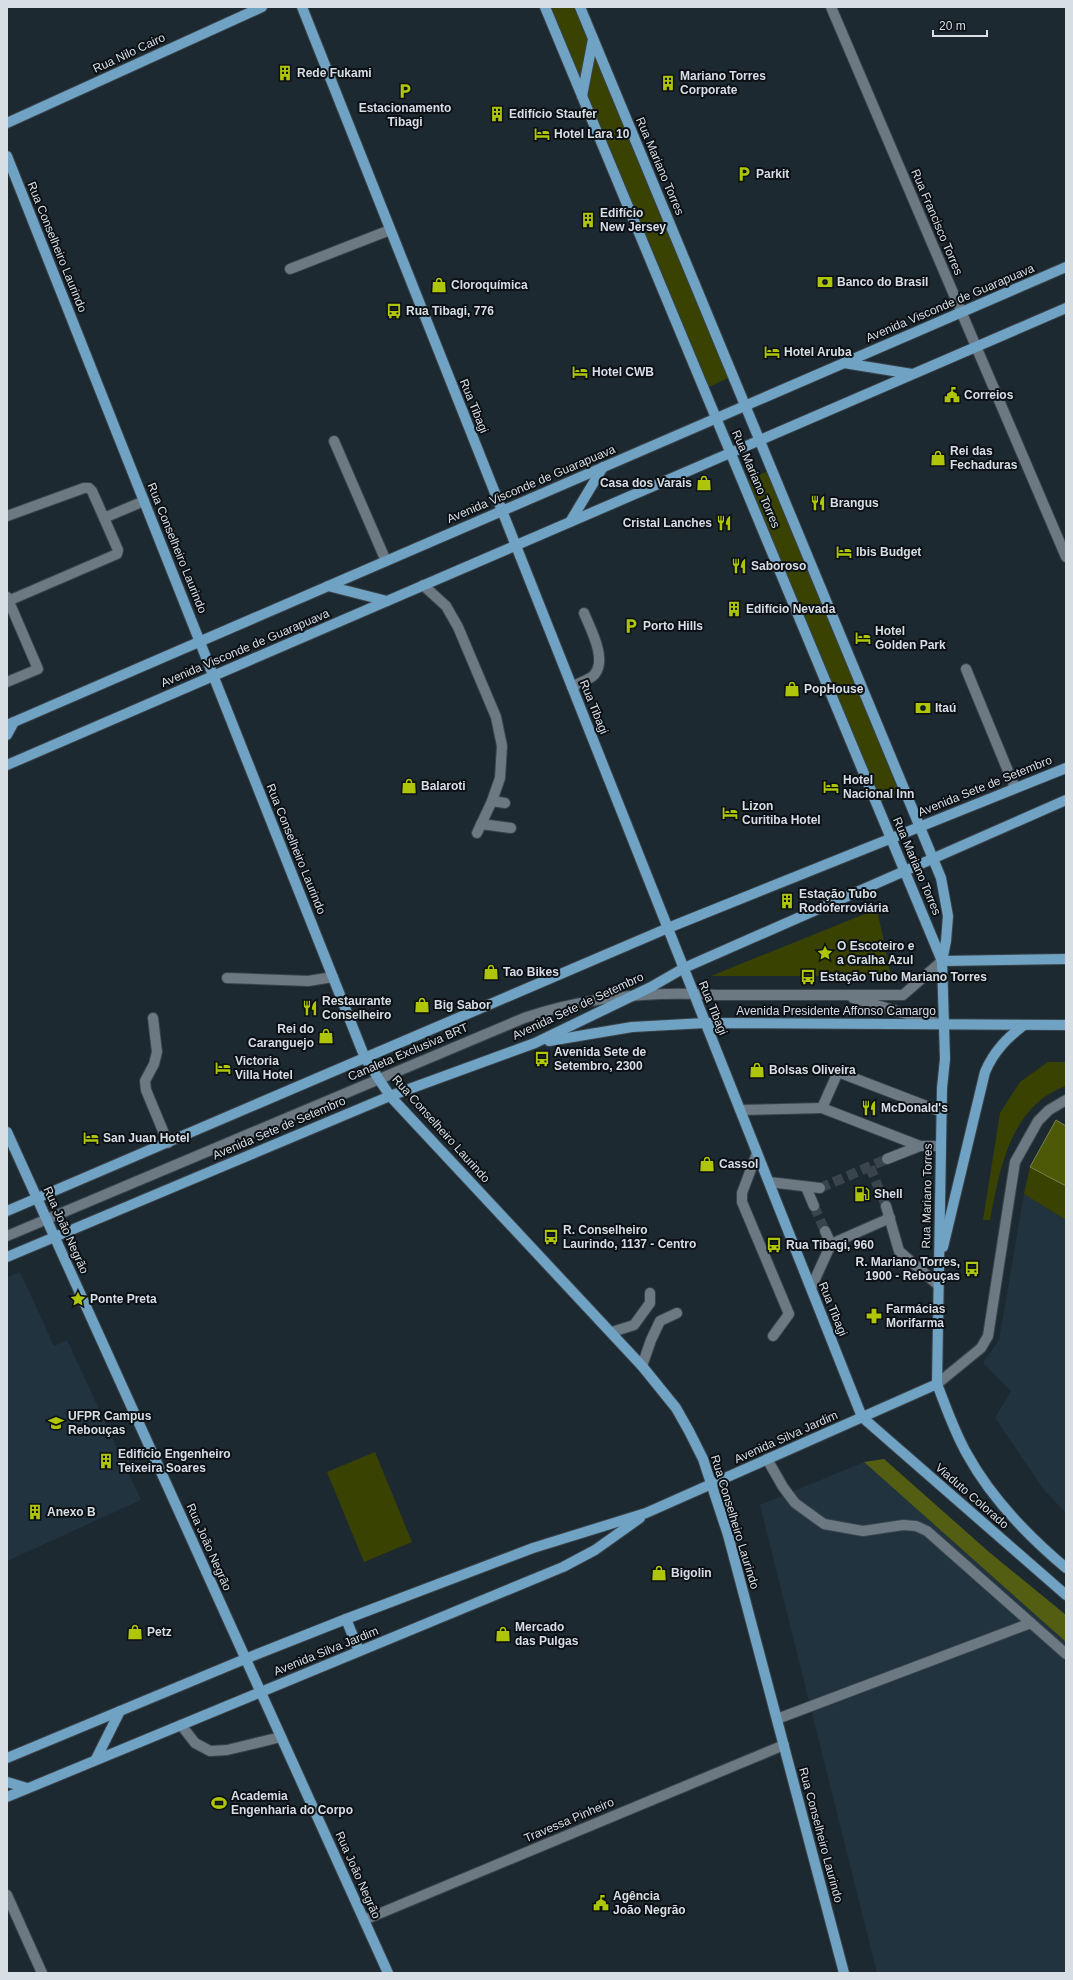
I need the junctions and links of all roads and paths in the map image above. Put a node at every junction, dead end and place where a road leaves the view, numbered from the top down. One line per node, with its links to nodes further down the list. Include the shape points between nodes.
1 (262, 7): 8 (main road, Rua Nilo Cairo)
2 (302, 7): 10 (main road, Rua Tibagi)
3 (545, 7): 7 (main road, Rua Mariano Torres)
4 (580, 7): 6 (main road, Rua Mariano Torres)
5 (831, 7): 14 (street, Rua Francisco Torres)
6 (593, 39): 7 (main road); 18 (main road, Rua Mariano Torres)
7 (582, 96): 19 (main road, Rua Mariano Torres)
8 (7, 123)
9 (7, 156): 24 (main road, Rua Conselheiro Laurindo)
10 (390, 230): 12 (street); 25 (main road, Rua Tibagi)
11 (1066, 267): 14 (main road, Avenida Visconde de Guarapuava)
12 (290, 269)
13 (1064, 307): 15 (main road, Avenida Visconde de Guarapuava)
14 (961, 312): 15 (street, Rua Francisco Torres); 16 (main road, Avenida Visconde de Guarapuava)
15 (976, 347): 17 (main road, Avenida Visconde de Guarapuava); 30 (street, Rua Francisco Torres)
16 (844, 363): 17 (main road); 18 (main road, Avenida Visconde de Guarapuava)
17 (912, 374): 20 (main road, Avenida Visconde de Guarapuava)
18 (746, 406): 19 (main road, Avenida Visconde de Guarapuava); 20 (main road, Rua Mariano Torres)
19 (716, 418): 22 (main road, Rua Mariano Torres); 23 (main road, Avenida Visconde de Guarapuava)
20 (760, 440): 22 (main road, Avenida Visconde de Guarapuava); 50 (main road, Rua Mariano Torres)
21 (334, 441): 31 (street)
22 (730, 452): 28 (main road, Avenida Visconde de Guarapuava); 52 (main road, Rua Mariano Torres)
23 (602, 468): 25 (main road, Avenida Visconde de Guarapuava); 28 (main road)
24 (144, 501): 27 (street); 37 (main road, Rua Conselheiro Laurindo)
25 (502, 511): 29 (main road, Rua Tibagi); 31 (main road, Avenida Visconde de Guarapuava)
26 (7, 516): 27 (street, via 89,488)
27 (104, 518): 34 (street, via 118,550 117,554)
28 (570, 522): 29 (main road, Avenida Visconde de Guarapuava)
29 (516, 546): 32 (main road, Avenida Visconde de Guarapuava); 41 (main road, Rua Tibagi)
30 (1066, 557)
31 (386, 561): 33 (main road, Avenida Visconde de Guarapuava)
32 (423, 585): 35 (main road, Avenida Visconde de Guarapuava); 48 (street, via 446,606 458,627 496,717 502,760 500,778)
33 (328, 586): 35 (main road); 37 (main road, Avenida Visconde de Guarapuava)
34 (8, 599): 40 (street, via 38,668)
35 (387, 601): 39 (main road, Avenida Visconde de Guarapuava)
36 (584, 613): 41 (street, via 598,646 600,666 594,675)
37 (200, 641): 39 (main road, Rua Conselheiro Laurindo); 42 (main road, Avenida Visconde de Guarapuava)
38 (966, 668): 46 (street)
39 (214, 676): 44 (main road, Avenida Visconde de Guarapuava); 59 (main road, Rua Conselheiro Laurindo)
40 (7, 682)
41 (572, 687): 55 (main road, Rua Tibagi)
42 (11, 723): 43 (main road)
43 (7, 735)
44 (7, 765)
45 (1066, 768): 46 (main road, Avenida Sete de Setembro)
46 (1015, 788): 50 (main road, Avenida Sete de Setembro)
47 (1066, 800): 53 (main road, Avenida Sete de Setembro)
48 (492, 801): 49 (street); 51 (street, via 479,829)
49 (505, 803)
50 (920, 826): 52 (main road, Avenida Sete de Setembro); 53 (main road, Rua Mariano Torres)
51 (511, 828)
52 (891, 838): 54 (main road, Rua Mariano Torres); 55 (main road, Avenida Sete de Setembro)
53 (934, 858): 54 (main road, Avenida Sete de Setembro); 57 (main road, Rua Mariano Torres, via 944,890 948,916)
54 (905, 871): 57 (main road, Rua Mariano Torres); 58 (main road, Avenida Sete de Setembro)
55 (668, 928): 58 (main road, Rua Tibagi); 70 (main road, Avenida Sete de Setembro)
56 (1066, 959): 57 (main road)
57 (942, 961): 62 (street, Canaleta Exclusiva BRT, via 904,995); 66 (main road, Rua Mariano Torres)
58 (684, 968): 61 (main road, Rua Tibagi); 63 (main road, Avenida Sete de Setembro)
59 (333, 977): 60 (street, via 308,981); 70 (main road, Rua Conselheiro Laurindo)
60 (227, 978)
61 (694, 994): 62 (street, Canaleta Exclusiva BRT); 63 (street, Canaleta Exclusiva BRT); 65 (main road, Rua Tibagi)
62 (841, 995): 66 (street, Canaleta Exclusiva BRT)
63 (631, 996): 69 (main road, Avenida Sete de Setembro); 71 (street, Canaleta Exclusiva BRT, via 573,1004 542,1012)
64 (153, 1018): 78 (street, via 157,1052 145,1081 146,1090)
65 (705, 1023): 66 (main road, Avenida Presidente Affonso Camargo); 69 (main road, Avenida Presidente Affonso Camargo, via 632,1026); 75 (main road, Rua Tibagi)
66 (944, 1025): 67 (main road, Avenida Presidente Affonso Camargo); 76 (main road, Rua Mariano Torres)
67 (1024, 1025): 68 (main road, Avenida Presidente Affonso Camargo); 97 (main road, via 1008,1037 998,1049 985,1072)
68 (1066, 1025)
69 (535, 1043): 72 (main road, Avenida Sete de Setembro)
70 (365, 1058): 71 (main road, Rua Conselheiro Laurindo); 78 (main road, Avenida Sete de Setembro)
71 (379, 1078): 72 (main road, Rua Conselheiro Laurindo); 91 (street, Canaleta Exclusiva BRT)
72 (390, 1096): 94 (main road, Avenida Sete de Setembro); 102 (main road, Rua Conselheiro Laurindo)
73 (1066, 1100): 105 (street, via 1038,1121 1015,1162 988,1336 982,1348)
74 (822, 1108): 75 (street); 76 (street, via 838,1072); 79 (street)
75 (740, 1110): 81 (main road, Rua Tibagi)
76 (942, 1112): 80 (main road, Rua Mariano Torres)
77 (7, 1132): 86 (main road, Rua João Negrão)
78 (168, 1143): 86 (main road, Avenida Sete de Setembro)
79 (920, 1146): 80 (street); 82 (street)
80 (941, 1146): 97 (main road, Rua Mariano Torres)
81 (757, 1153): 83 (main road, Rua Tibagi); 103 (street, via 742,1193 742,1202 789,1314)
82 (887, 1159)
83 (769, 1182): 84 (street); 99 (main road, Rua Tibagi)
84 (806, 1187): 85 (street); 87 (street)
85 (820, 1188)
86 (37, 1198): 89 (main road, Avenida Sete de Setembro); 91 (main road, Rua João Negrão)
87 (814, 1206)
88 (886, 1206): 90 (street)
89 (7, 1210)
90 (890, 1218): 95 (street); 98 (street, via 899,1251)
91 (46, 1219): 93 (street, Canaleta Exclusiva BRT); 94 (main road, Rua João Negrão)
92 (825, 1231): 95 (street)
93 (7, 1236)
94 (54, 1237): 96 (main road, Avenida Sete de Setembro); 116 (main road, Rua João Negrão)
95 (831, 1244): 99 (street)
96 (7, 1257)
97 (939, 1268): 98 (main road, Rua Mariano Torres)
98 (938, 1286): 105 (main road, Rua Mariano Torres)
99 (811, 1288): 106 (main road, Rua Tibagi)
100 (650, 1293): 102 (street, via 650,1303 634,1325)
101 (677, 1313): 104 (street, via 660,1321)
102 (612, 1332): 104 (main road, Rua Conselheiro Laurindo)
103 (773, 1336)
104 (642, 1366): 108 (main road, Rua Conselheiro Laurindo, via 676,1408 703,1459)
105 (936, 1384): 106 (main road, Avenida Silva Jardim); 110 (main road, Viaduto Colorado, via 953,1427 977,1470 1021,1525)
106 (862, 1417): 107 (main road, Avenida Silva Jardim); 111 (main road, Viaduto Colorado)
107 (768, 1459): 108 (main road, Avenida Silva Jardim); 113 (street, via 795,1503 824,1524 863,1531 903,1525 916,1526 927,1531)
108 (712, 1484): 109 (main road, Avenida Silva Jardim); 119 (main road, Rua Conselheiro Laurindo)
109 (646, 1513): 112 (main road, Avenida Silva Jardim, via 533,1548); 114 (main road, Avenida Silva Jardim, via 595,1550 563,1567)
110 (1066, 1568)
111 (1066, 1595)
112 (346, 1619): 114 (main road); 116 (main road, Avenida Silva Jardim)
113 (1031, 1623): 115 (street); 119 (street)
114 (359, 1651): 117 (main road, Avenida Silva Jardim)
115 (1066, 1654)
116 (245, 1659): 117 (main road, Rua João Negrão); 118 (main road, Avenida Silva Jardim)
117 (260, 1692): 120 (main road, Avenida Silva Jardim); 121 (main road, Rua João Negrão)
118 (120, 1711): 123 (main road, Avenida Silva Jardim); 124 (main road)
119 (778, 1719): 122 (main road, Rua Conselheiro Laurindo)
120 (181, 1725): 121 (street, via 195,1743 210,1751 226,1750); 124 (main road, Avenida Silva Jardim)
121 (281, 1737): 129 (main road, Rua João Negrão)
122 (784, 1745): 129 (street, Travessa Pinheiro); 132 (main road, Rua Conselheiro Laurindo)
123 (7, 1758)
124 (96, 1760): 126 (main road, Avenida Silva Jardim)
125 (7, 1782): 126 (main road)
126 (27, 1788): 127 (main road, Avenida Silva Jardim)
127 (7, 1797)
128 (7, 1895): 130 (street)
129 (364, 1920): 131 (main road, Rua João Negrão)
130 (42, 1973)
131 (388, 1973)
132 (844, 1973)

